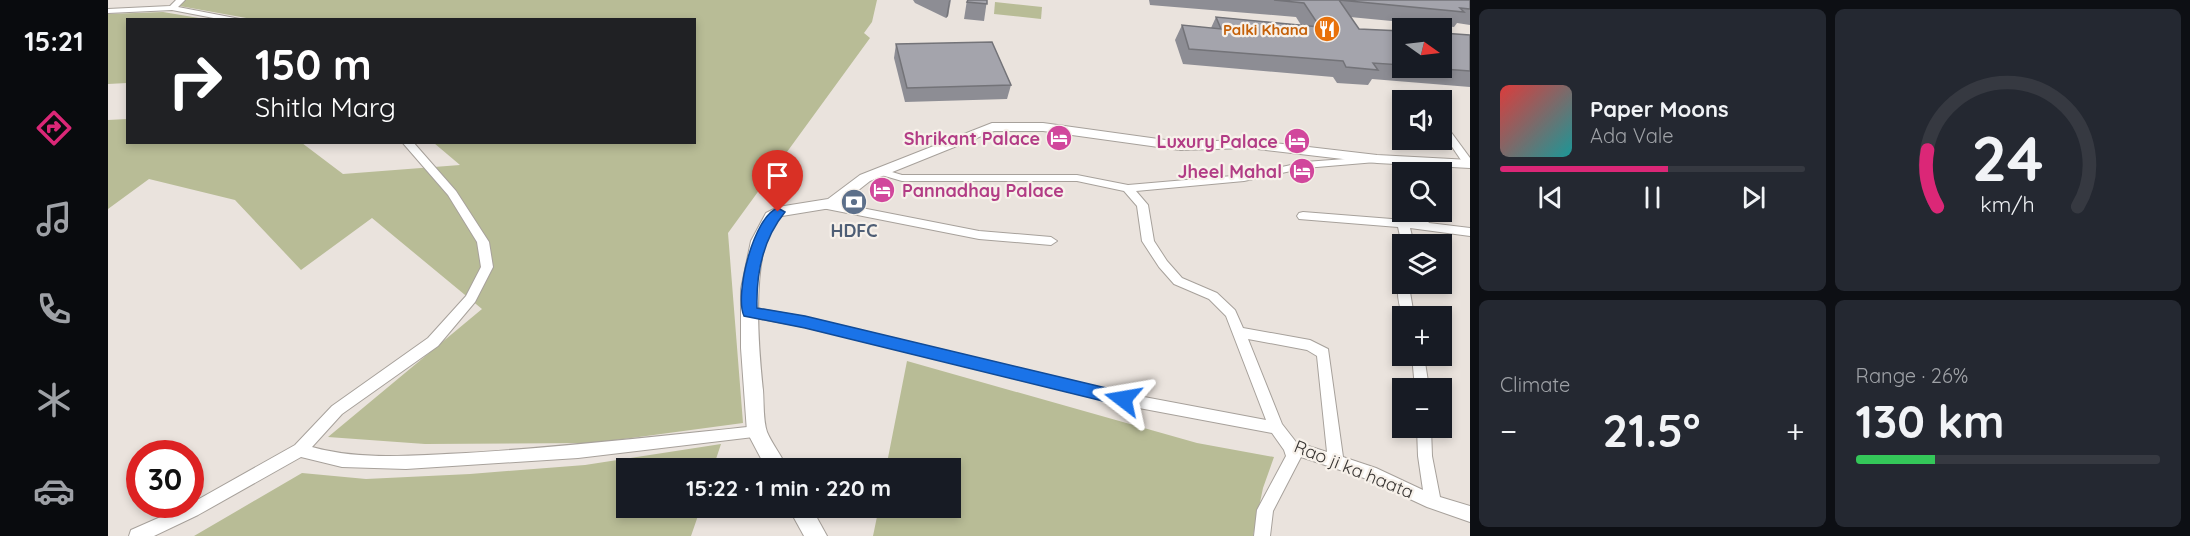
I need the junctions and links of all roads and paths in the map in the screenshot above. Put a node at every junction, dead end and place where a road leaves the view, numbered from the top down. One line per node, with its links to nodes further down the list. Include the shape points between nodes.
1 (181, 0): 2 (street)
2 (171, 8): 3 (street); 4 (street)
3 (108, 11)
4 (229, 18)
5 (1452, 140): 9 (street)
6 (409, 144): 27 (street, via 439,176 470,219 483,242 487,267 471,299 449,327 337,410)
7 (1377, 159): 8 (main road); 11 (main road, via 1249,144 1180,146 1082,131 1015,126 976,132); 12 (street, via 1305,165 1244,178)
8 (1392, 164)
9 (1469, 164): 10 (main road)
10 (1452, 165)
11 (882, 172): 12 (street, via 902,178 1077,178); 13 (main road, via 858,182 843,197)
12 (1128, 188): 22 (street, via 1142,205 1148,241 1163,264 1178,281 1213,296 1231,313)
13 (826, 205): 20 (street, via 979,235); 21 (main road, via 778,212 771,217 759,242 749,289)
14 (1303, 216): 16 (street)
15 (1423, 222): 17 (street)
16 (1403, 224): 17 (street); 19 (street)
17 (1425, 226): 18 (street)
18 (1470, 232)
19 (1406, 234)
20 (1051, 242)
21 (750, 312): 23 (street, Rao ji ka haata, via 1123,399); 24 (main road)
22 (1239, 332): 23 (street); 29 (street, via 1310,345 1323,353)
23 (1276, 428): 26 (street, Rao ji ka haata)
24 (756, 432): 27 (street, via 565,453 431,462 353,462); 28 (main road)
25 (1424, 438): 30 (street)
26 (1292, 447): 29 (street, Rao ji ka haata); 35 (street, via 1294,457 1265,510)
27 (300, 450): 33 (street)
28 (771, 458)
29 (1336, 462): 30 (street, Rao ji ka haata, via 1371,473)
30 (1433, 502): 31 (street, Rao ji ka haata)
31 (1470, 514)
32 (805, 518): 34 (main road)
33 (137, 536)
34 (816, 536)
35 (1262, 536)

